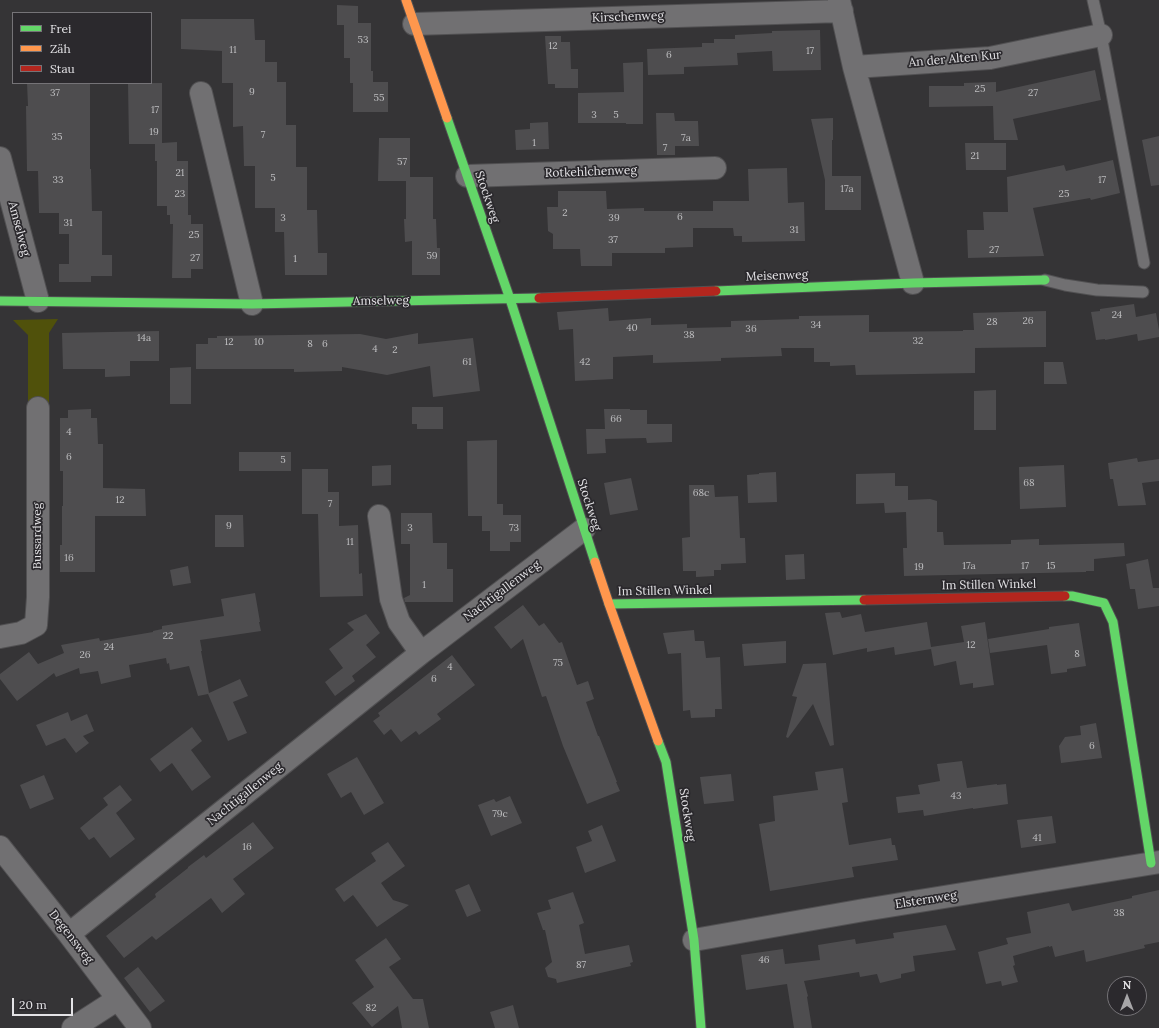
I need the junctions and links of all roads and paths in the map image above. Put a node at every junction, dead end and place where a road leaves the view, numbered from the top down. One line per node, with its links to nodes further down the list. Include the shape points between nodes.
1 (406, 0): 4 (street, Stockweg)
2 (1093, 0): 5 (lane)
3 (840, 5): 4 (street, Kirschenweg); 6 (street)
4 (414, 24): 10 (street, Stockweg)
5 (1101, 35): 6 (street, An der Alten Kur, via 990,58); 11 (lane)
6 (854, 67): 13 (street)
7 (201, 93): 18 (street)
8 (0, 158): 17 (street, Amselweg)
9 (715, 168): 10 (street, Rotkehlchenweg)
10 (467, 176): 15 (street, Stockweg)
11 (1144, 263)
12 (1045, 280): 13 (street, Meisenweg); 14 (lane, via 1098,290)
13 (913, 283): 15 (street, Meisenweg)
14 (1143, 292)
15 (510, 299): 18 (street, Amselweg); 21 (street, Stockweg)
16 (0, 301): 17 (street, Amselweg)
17 (38, 301): 18 (street, Amselweg)
18 (252, 304)
19 (38, 408): 23 (street, Bussardweg, via 36,625 21,633)
20 (379, 516): 24 (street, via 390,599 399,622)
21 (584, 529): 22 (street, Stockweg); 24 (street, Nachtigallenweg)
22 (609, 604): 26 (street, Im Stillen Winkel, via 1072,596 1104,603 1113,622); 28 (street, Stockweg, via 666,762)
23 (0, 636)
24 (421, 653): 27 (street, Nachtigallenweg)
25 (0, 847): 27 (street, Degensweg)
26 (1155, 863): 28 (street, Elsternweg)
27 (69, 934): 29 (street, Degensweg)
28 (694, 940): 32 (street, Stockweg)
29 (118, 999): 30 (street); 31 (street, Degensweg)
30 (73, 1028)
31 (140, 1028)
32 (700, 1028)

